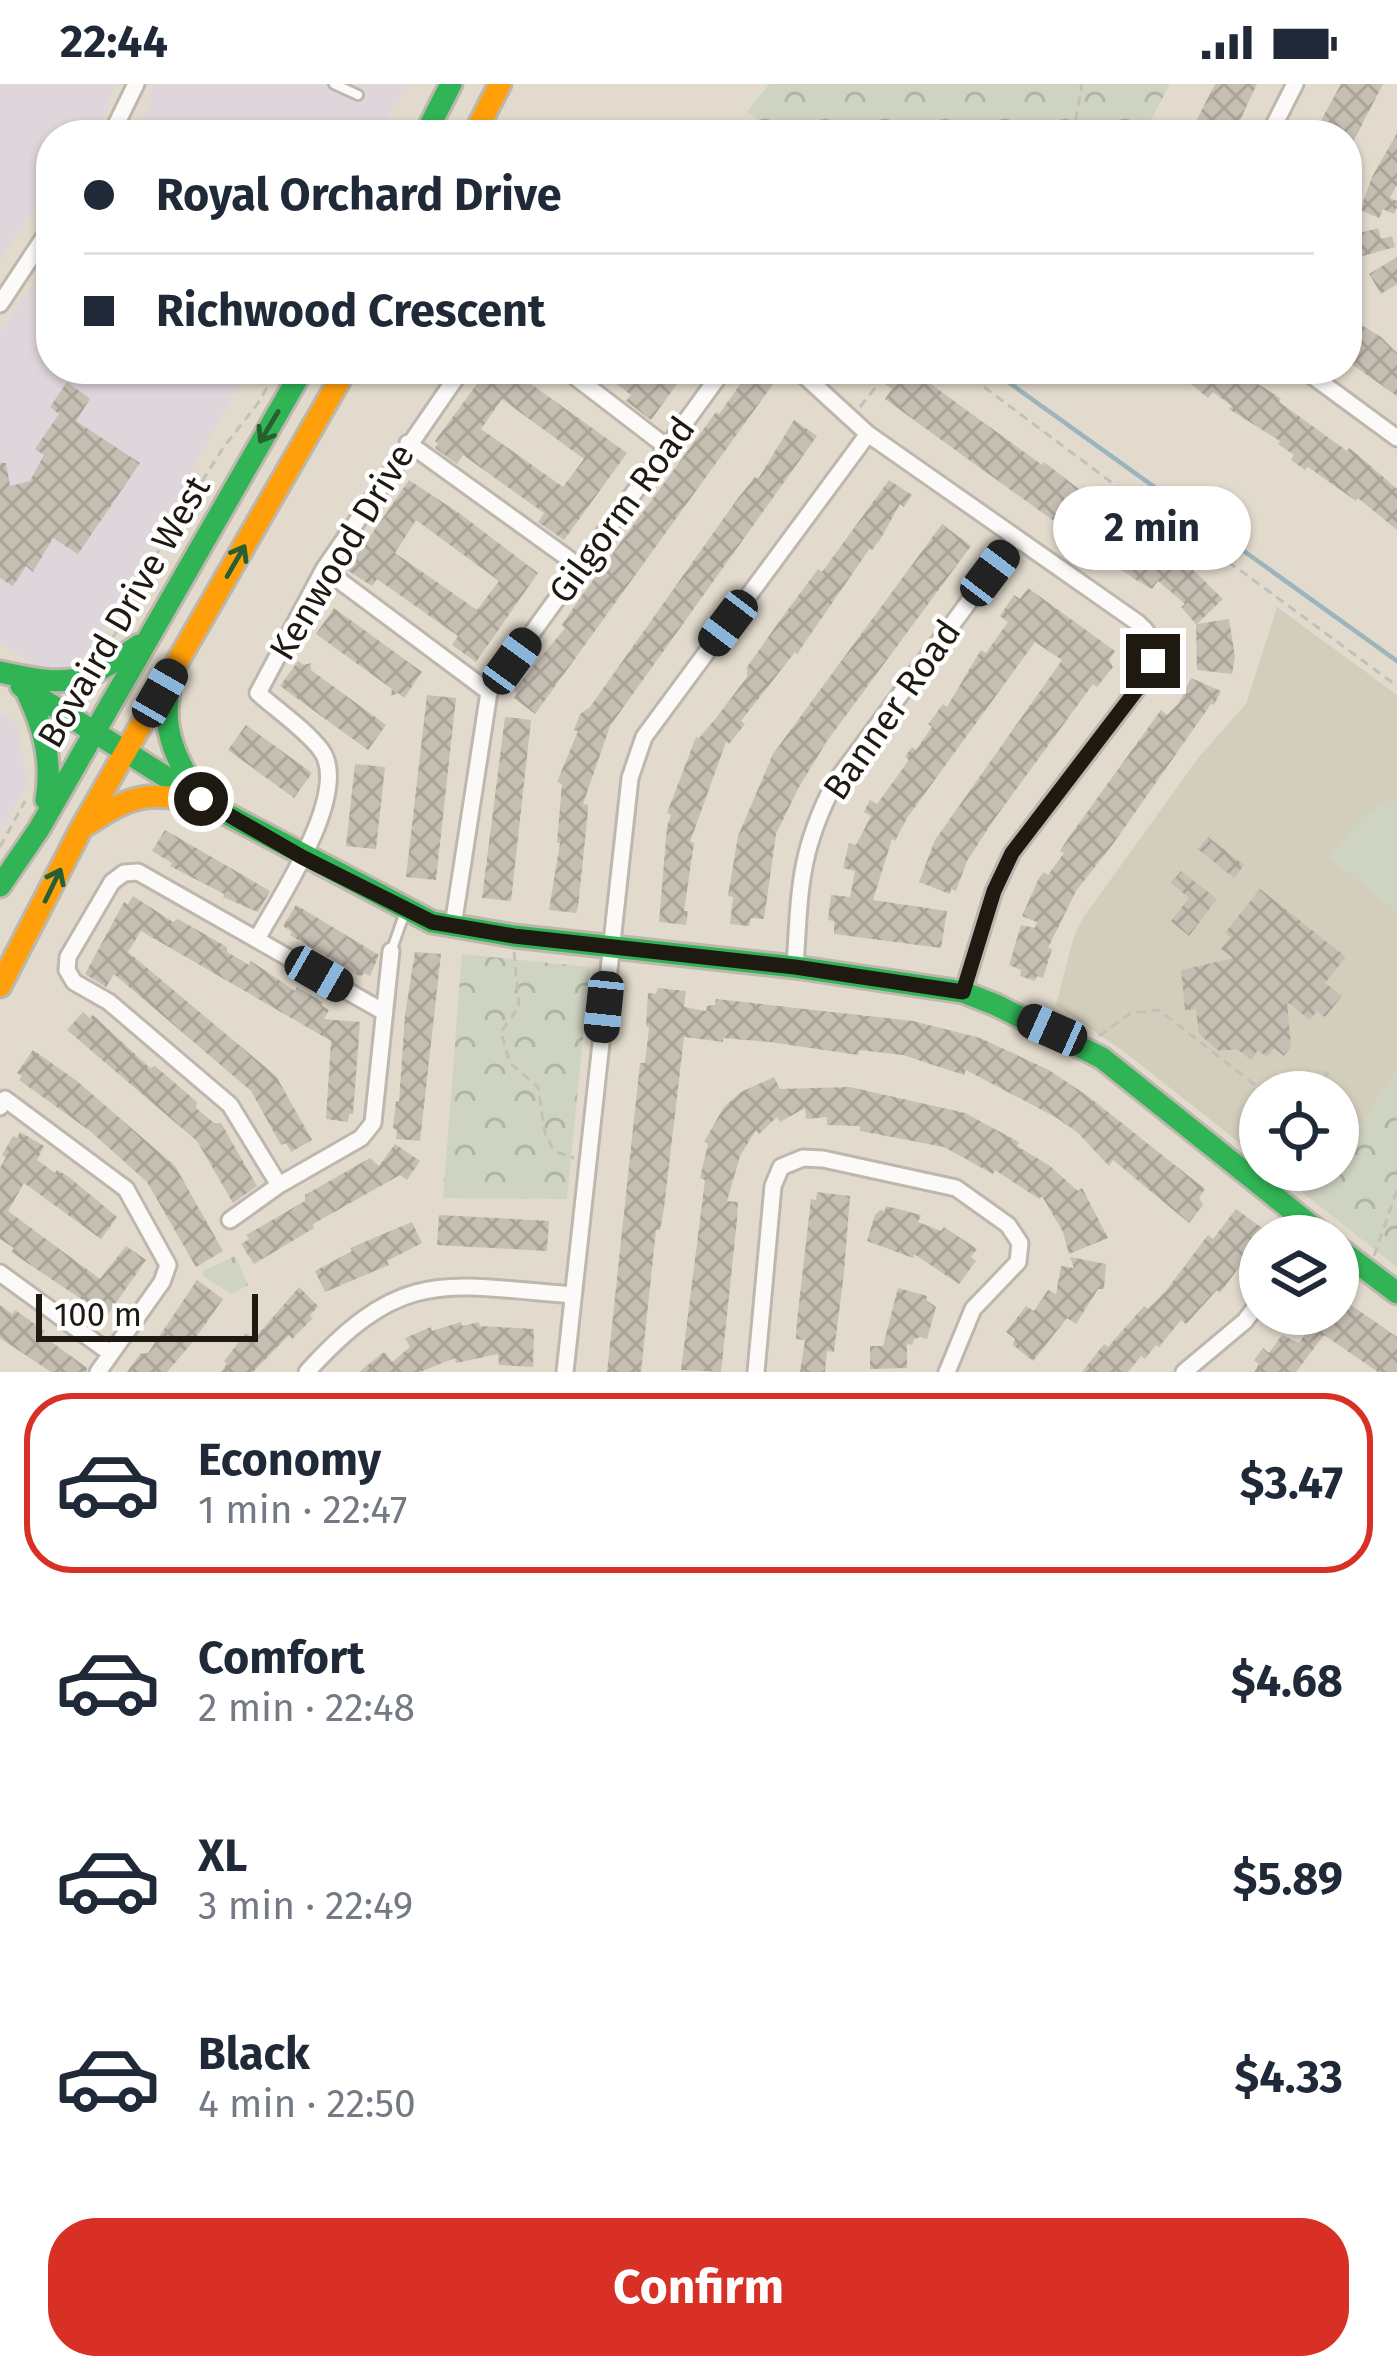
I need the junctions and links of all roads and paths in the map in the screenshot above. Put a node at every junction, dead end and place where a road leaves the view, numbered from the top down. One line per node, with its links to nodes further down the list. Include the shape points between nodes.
1 (136, 84): 8 (street)
2 (334, 84): 7 (lane)
3 (451, 84): 9 (main road)
4 (500, 84): 10 (main road)
5 (1082, 84): 11 (path)
6 (1295, 84): 12 (street)
7 (358, 95)
8 (119, 120)
9 (433, 120)
10 (482, 120)
11 (1076, 120)
12 (1277, 120)
13 (36, 250): 14 (street)
14 (0, 304)
15 (268, 384): 34 (path, via 141,579)
16 (294, 384): 33 (main road, Bovaird Drive West, one-way to 33)
17 (337, 384): 35 (main road, Bovaird Drive West, one-way to 17)
18 (451, 384): 28 (street, Kenwood Drive)
19 (585, 384): 29 (street)
20 (713, 384): 29 (street, Gilgorm Road)
21 (813, 384): 25 (street)
22 (878, 384): 25 (path)
23 (981, 384): 37 (path)
24 (1323, 384): 27 (street)
25 (852, 418): 26 (street)
26 (868, 434): 30 (street); 53 (street, via 644,737 630,778)
27 (1397, 438)
28 (408, 443): 31 (street); 32 (street, Kenwood Drive)
29 (668, 448): 31 (street, Gilgorm Road)
30 (1016, 538): 55 (street, Banner Road, via 834,784 801,865); 57 (street, via 1138,622 1155,646 1148,675 1012,853)
31 (580, 567): 39 (street, Gilgorm Road)
32 (324, 569): 39 (street); 47 (street, Kenwood Drive, via 258,693 323,752 329,775 321,817)
33 (146, 640): 36 (main road, via 87,681 56,684); 40 (main road, Bovaird Drive West)
34 (109, 643)
35 (178, 662): 41 (main road, Bovaird Drive West); 43 (main road, via 163,712 176,759)
36 (0, 672): 38 (main road)
37 (1397, 686)
38 (25, 688): 40 (main road); 44 (main road, via 52,771)
39 (489, 692): 50 (street, Gilgorm Road)
40 (93, 730): 41 (main road); 44 (main road, Bovaird Drive West)
41 (126, 751): 43 (main road); 45 (main road, Bovaird Drive West)
42 (26, 799): 46 (path)
43 (209, 804): 45 (main road, via 149,792); 47 (main road)
44 (39, 829): 48 (main road, Bovaird Drive West)
45 (81, 829): 56 (main road, Bovaird Drive West, one-way to 45)
46 (0, 847)
47 (302, 857): 49 (main road); 52 (street)
48 (0, 886)
49 (405, 911): 50 (main road); 54 (lane)
50 (453, 926): 51 (main road)
51 (514, 936): 53 (main road); 64 (path, via 519,1007 501,1032 510,1063 538,1087 554,1151)
52 (256, 939): 58 (street); 65 (street, via 132,872 109,887 70,950 67,970 230,1105)
53 (610, 944): 55 (main road); 64 (street)
54 (391, 951): 58 (street)
55 (795, 967): 57 (main road)
56 (0, 986)
57 (963, 992): 59 (main road)
58 (384, 1012): 65 (street, via 370,1131)
59 (1075, 1041): 62 (path, via 1085,1029 1098,1037 1131,1013 1159,1010); 68 (main road)
60 (1330, 1068): 61 (path)
61 (1328, 1071)
62 (1239, 1072)
63 (0, 1107): 77 (street, via 5,1099 126,1190 168,1265)
64 (587, 1162): 75 (street)
65 (278, 1185): 70 (street)
66 (1397, 1190): 72 (path)
67 (1294, 1191): 68 (path)
68 (1287, 1206): 69 (main road)
69 (1296, 1215)
70 (230, 1220)
71 (1359, 1265): 72 (main road)
72 (1367, 1271): 74 (main road)
73 (0, 1273): 77 (street)
74 (1397, 1292)
75 (571, 1295): 79 (street, via 448,1285 412,1292 369,1312); 80 (street)
76 (1239, 1326): 83 (street)
77 (110, 1353): 78 (street)
78 (98, 1372)
79 (307, 1372)
80 (565, 1372)
81 (756, 1372): 82 (street, via 773,1186 781,1167 803,1158 956,1188 1008,1225 1020,1244 1018,1262 973,1309)
82 (946, 1372)
83 (1184, 1372)

